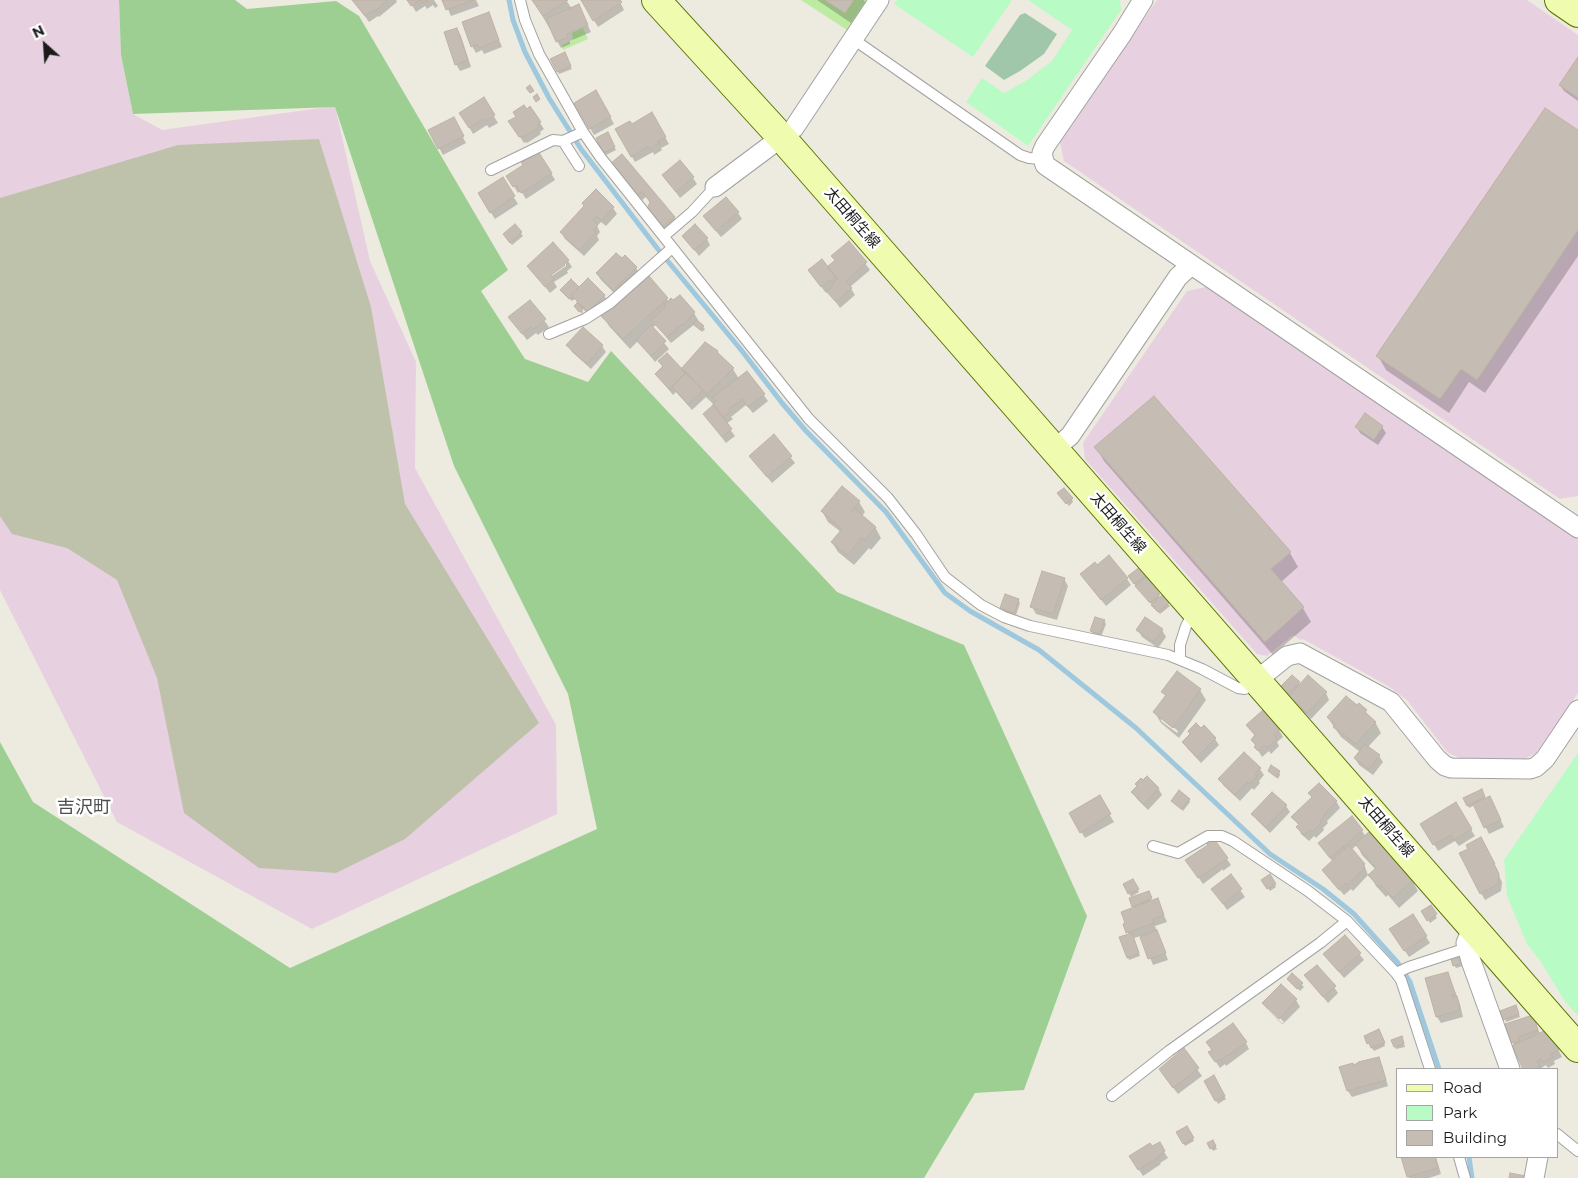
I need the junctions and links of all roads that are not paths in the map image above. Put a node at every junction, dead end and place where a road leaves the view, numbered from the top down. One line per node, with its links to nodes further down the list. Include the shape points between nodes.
1 (520, 0): 8 (lane, via 539,54)
2 (656, 0): 9 (main road, 太田桐生線)
3 (879, 0): 7 (street)
4 (1143, 0): 11 (street, via 1045,146)
5 (1559, 0): 6 (main road)
6 (1578, 13)
7 (853, 39): 9 (street, via 794,128); 11 (lane, via 1020,155)
8 (583, 132): 10 (lane); 15 (lane)
9 (782, 138): 14 (street); 19 (main road, 太田桐生線)
10 (563, 141): 12 (lane); 13 (lane, via 553,140)
11 (1042, 159): 17 (street, via 1050,169)
12 (579, 166)
13 (491, 170)
14 (715, 187): 15 (lane)
15 (664, 236): 16 (lane)
16 (671, 249): 18 (lane, via 610,304); 22 (lane, via 810,420 888,498 945,577 981,605 1004,617 1030,626)
17 (1191, 265): 19 (street, via 1178,277 1070,436); 20 (street)
18 (549, 334)
19 (1054, 450): 21 (main road, 太田桐生線)
20 (1578, 527)
21 (1195, 611): 22 (lane, via 1180,645); 23 (main road, 太田桐生線)
22 (1180, 660): 23 (lane, via 1238,688 1245,689)
23 (1257, 680): 24 (street, via 1288,656 1300,652 1391,702 1437,759 1451,768 1536,767); 27 (main road, 太田桐生線)
24 (1578, 710)
25 (1153, 846): 26 (lane, via 1178,854 1208,836 1222,836 1308,891)
26 (1347, 921): 28 (lane); 32 (lane)
27 (1470, 938): 28 (lane); 29 (main road, 太田桐生線); 31 (street)
28 (1401, 970): 30 (lane, via 1401,980)
29 (1578, 1048)
30 (1430, 1068)
31 (1510, 1068)
32 (1112, 1096)
33 (1558, 1135): 34 (lane)
34 (1578, 1151)
35 (1459, 1158): 37 (lane)
36 (1538, 1158): 38 (street)
37 (1465, 1178)
38 (1534, 1178)

